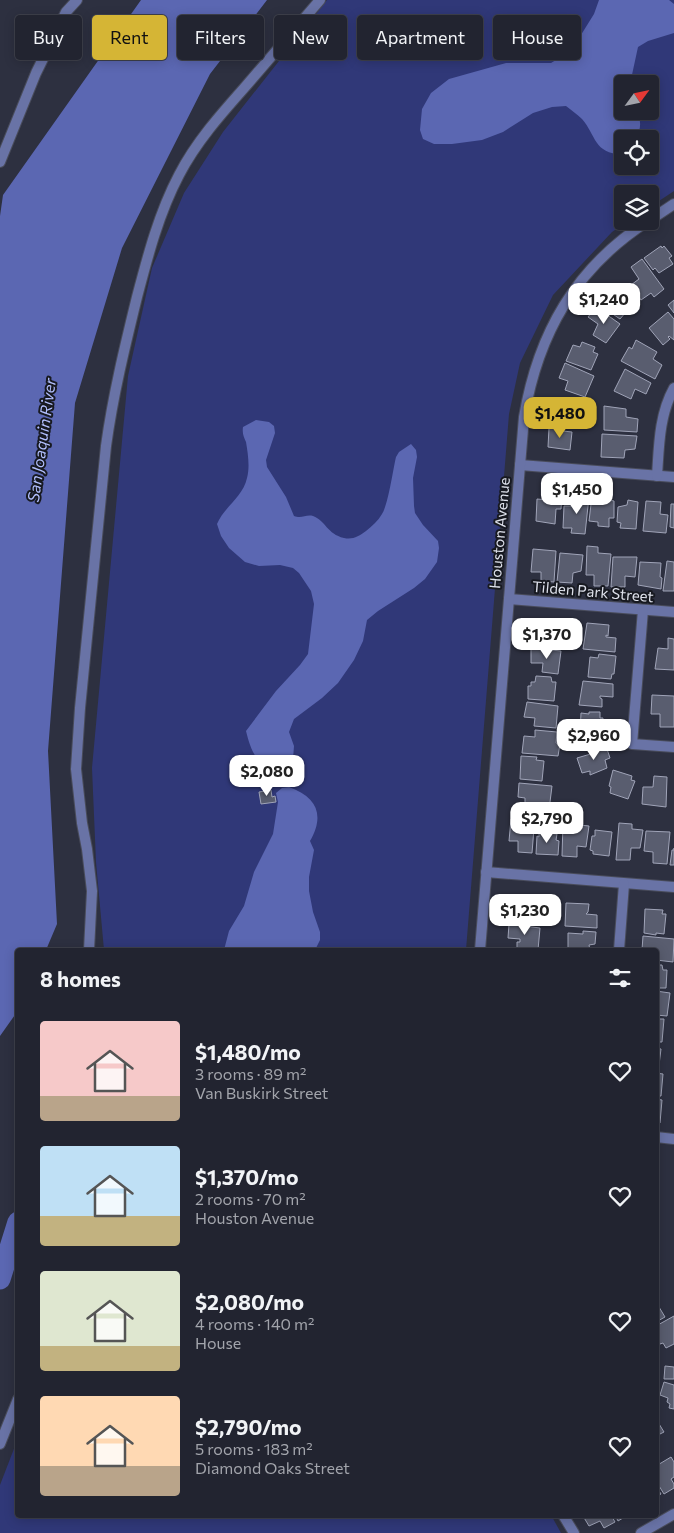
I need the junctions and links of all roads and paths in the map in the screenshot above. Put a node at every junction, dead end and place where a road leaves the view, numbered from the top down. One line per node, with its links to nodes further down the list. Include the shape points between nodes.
1 (77, 0): 3 (street, via 66,12 36,73)
2 (320, 0): 18 (street, via 212,126 179,175 150,248 124,349 106,446 80,708 78,795 92,891)
3 (0, 162)
4 (674, 204): 5 (street, Houston Avenue)
5 (659, 214)
6 (634, 230): 8 (street, Houston Avenue, via 605,254 556,318 538,358 528,392)
7 (674, 388): 9 (street, via 660,430)
8 (520, 465): 9 (street); 11 (street, Houston Avenue)
9 (657, 476): 10 (street)
10 (674, 477)
11 (509, 599): 12 (street, Tilden Park Street); 15 (street, Houston Avenue)
12 (642, 610): 13 (street, Tilden Park Street); 14 (street, via 632,744)
13 (674, 612)
14 (674, 748)
15 (486, 872): 16 (street); 19 (street, Houston Avenue)
16 (624, 884): 17 (street); 20 (street)
17 (674, 887)
18 (89, 948)
19 (480, 948)
20 (619, 948)
21 (659, 1137): 22 (street)
22 (674, 1139)
23 (15, 1406): 24 (street)
24 (0, 1444)
25 (674, 1514): 28 (street)
26 (565, 1518): 27 (street)
27 (574, 1533)
28 (641, 1533)

